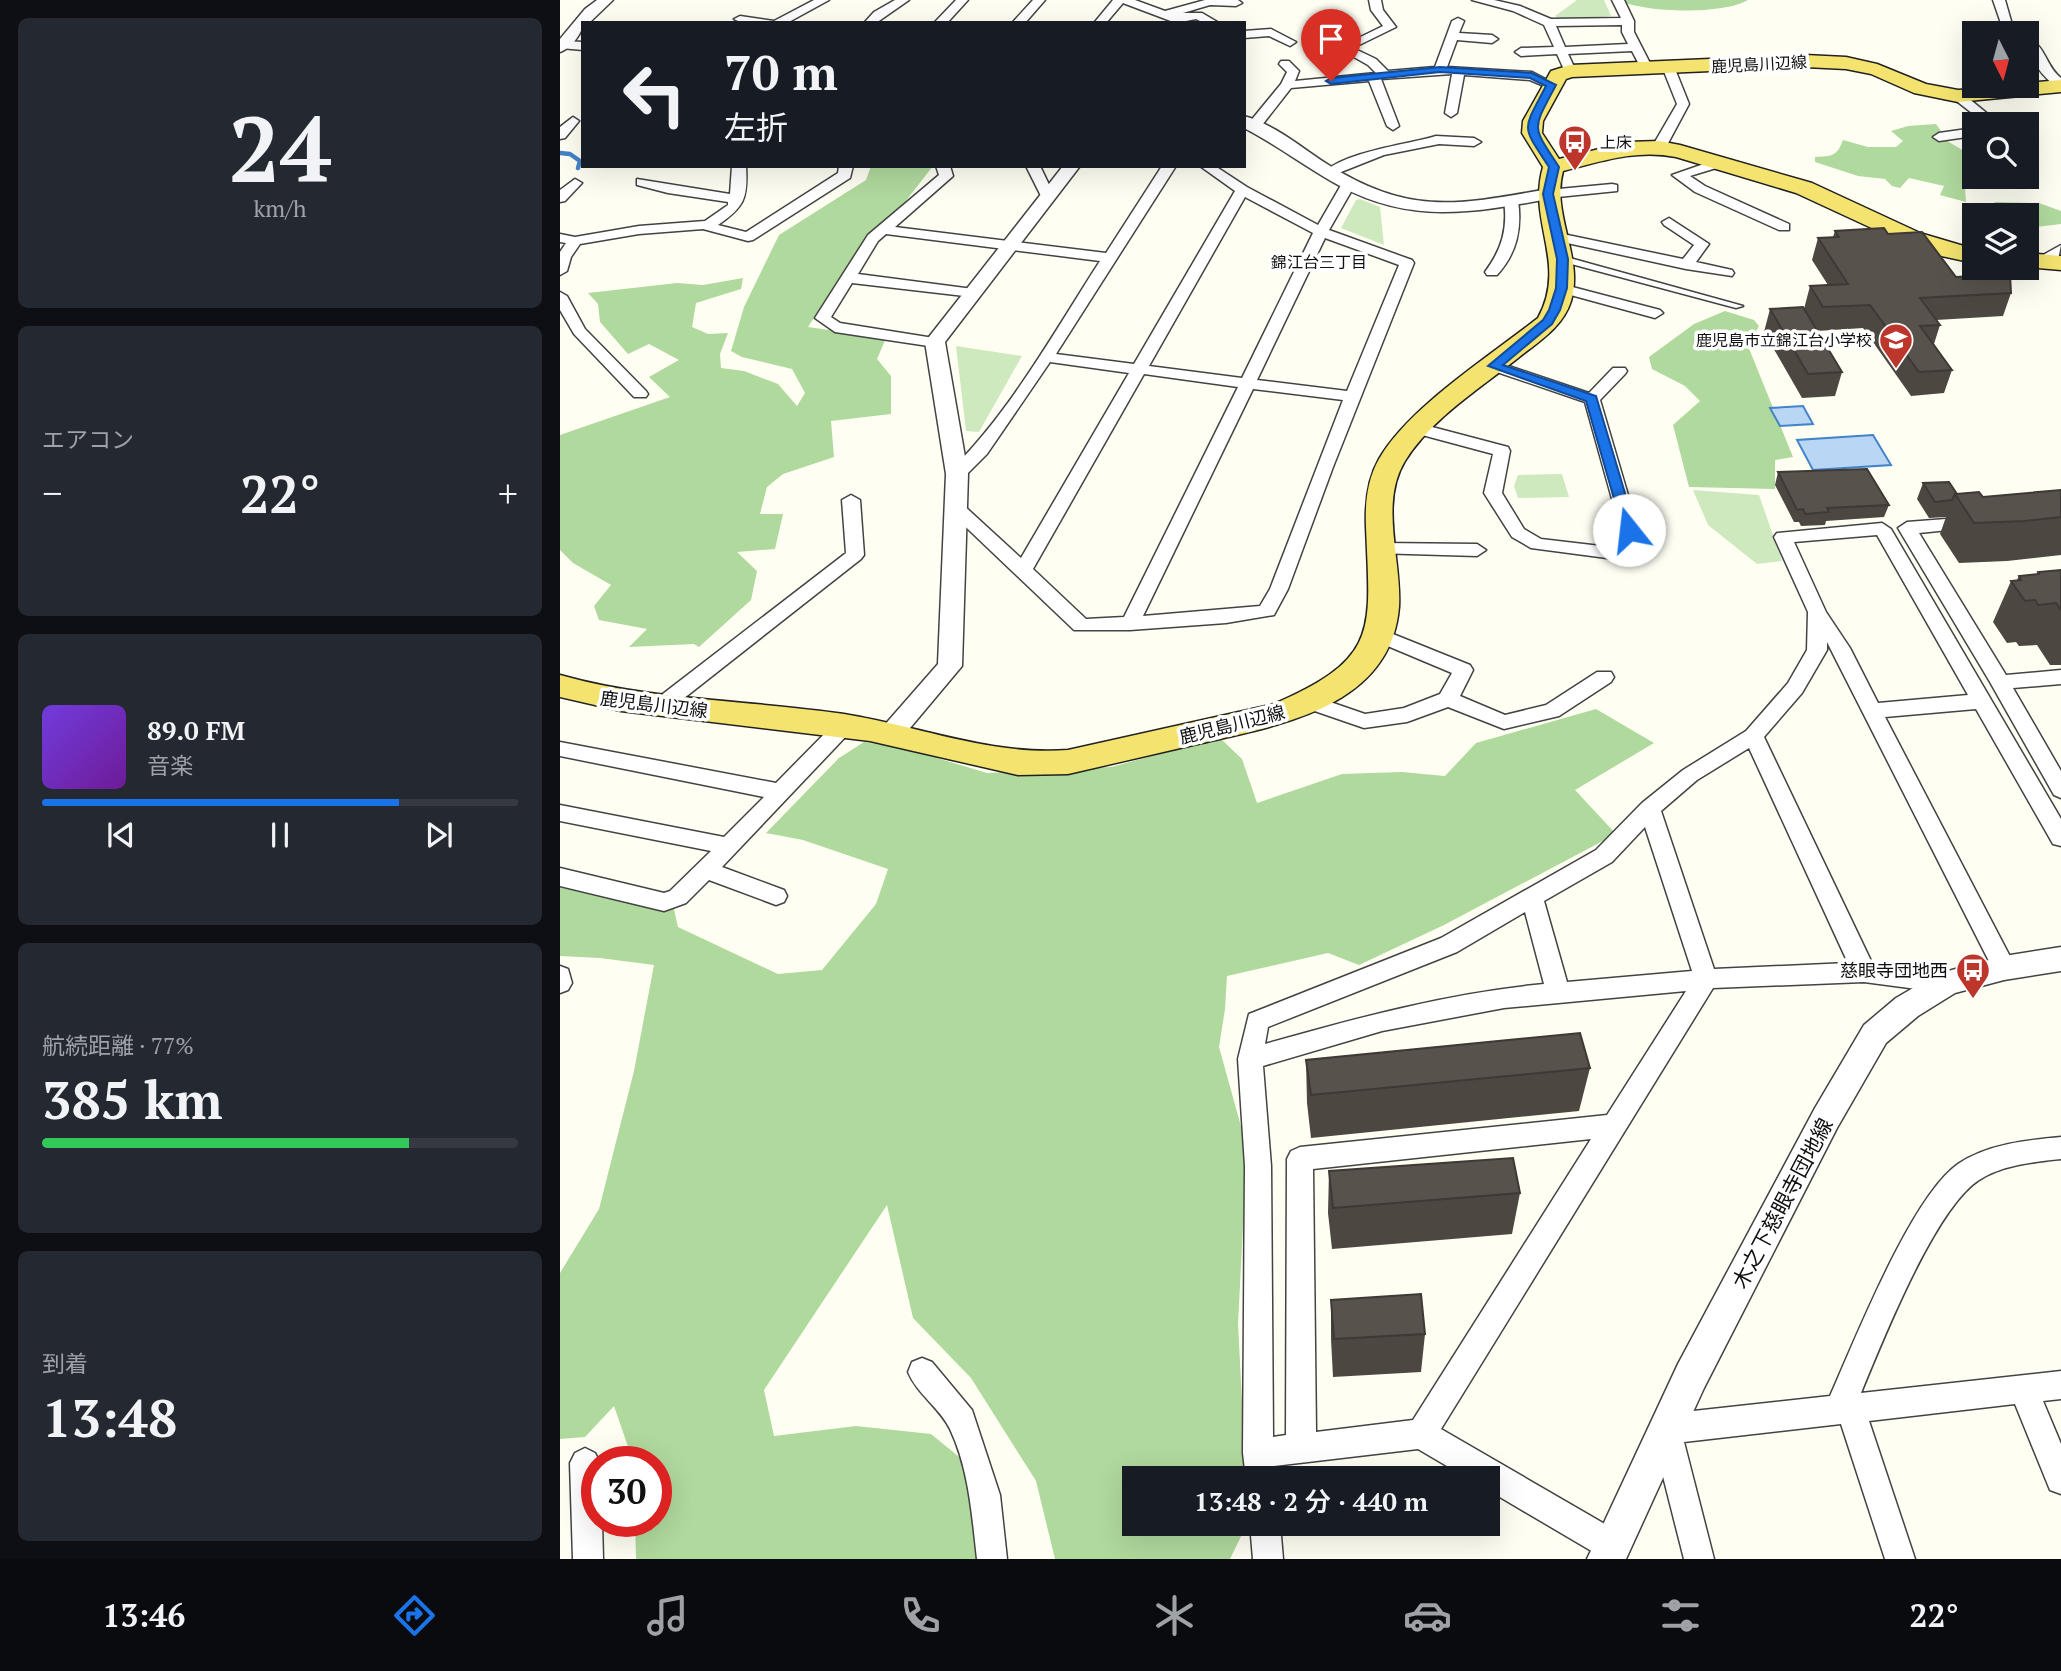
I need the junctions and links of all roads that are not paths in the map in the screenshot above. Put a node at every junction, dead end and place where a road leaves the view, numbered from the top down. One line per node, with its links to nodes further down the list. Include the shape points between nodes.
1 (606, 0): 17 (street)
2 (822, 0): 19 (street)
3 (904, 0): 20 (street)
4 (962, 0): 21 (street)
5 (1039, 0): 22 (street)
6 (1119, 0): 23 (street)
7 (1125, 0): 15 (street)
8 (1187, 0): 15 (street)
9 (1375, 0): 46 (street, via 1390,27 1339,49 1372,62)
10 (1478, 0): 14 (street)
11 (1618, 0): 26 (street)
12 (1999, 0): 27 (street)
13 (1236, 3): 15 (street, via 1210,2)
14 (1521, 4): 29 (street)
15 (1169, 16): 24 (street, via 1198,15)
16 (740, 19): 18 (street)
17 (582, 21)
18 (755, 21)
19 (782, 21)
20 (872, 21)
21 (942, 21)
22 (1020, 21)
23 (1102, 21)
24 (1209, 21)
25 (1458, 21): 31 (street)
26 (1628, 21): 29 (street); 36 (street)
27 (2005, 21)
28 (581, 23): 34 (street)
29 (1549, 23): 37 (street)
30 (1246, 35): 33 (street, via 1271,32)
31 (1452, 36): 32 (street); 43 (street)
32 (1492, 39)
33 (1290, 41)
34 (561, 46): 35 (street)
35 (581, 46)
36 (1636, 47): 37 (street); 41 (street)
37 (1561, 50): 38 (street); 45 (street)
38 (1521, 52)
39 (2039, 55): 49 (street, via 2048,74)
40 (1285, 64): 47 (street, via 1293,71)
41 (1647, 69): 42 (main road, 鹿児島川辺線); 45 (main road, 鹿児島川辺線)
42 (1669, 69): 50 (main road, 鹿児島川辺線, via 1846,63 1877,70 1921,89); 60 (street, via 1683,104)
43 (1440, 70): 44 (street); 46 (street)
44 (1459, 71): 48 (street, via 1532,76); 52 (street)
45 (1570, 71): 48 (main road, via 1558,75)
46 (1380, 77): 47 (street); 55 (street)
47 (1287, 85): 54 (street)
48 (1551, 85): 71 (main road, via 1532,133)
49 (2061, 85): 50 (main road, 鹿児島川辺線)
50 (1958, 96): 51 (street)
51 (1979, 112)
52 (1451, 113)
53 (573, 121): 57 (street)
54 (1249, 123): 69 (street)
55 (1393, 125)
56 (1962, 134): 58 (street)
57 (560, 135)
58 (1939, 137)
59 (1474, 142): 69 (street, via 1436,140 1381,152)
60 (1659, 147): 61 (main road); 71 (main road, via 1627,148)
61 (1721, 162): 82 (street, via 1679,175); 88 (main road, via 1804,188 1912,238)
62 (739, 168): 78 (street)
63 (846, 168): 81 (street, via 845,175 748,237)
64 (944, 168): 83 (street, via 946,176)
65 (1034, 168): 76 (street)
66 (1070, 168): 76 (street)
67 (1168, 168): 89 (street)
68 (1209, 168): 75 (street)
69 (1331, 172): 73 (street)
70 (642, 181): 78 (street)
71 (1551, 181): 74 (street); 79 (street); 92 (main road)
72 (575, 183): 77 (street)
73 (1349, 183): 79 (street, via 1408,206 1441,208); 84 (street)
74 (1612, 188)
75 (1242, 190): 84 (street); 105 (street)
76 (1047, 195): 87 (street)
77 (560, 198)
78 (736, 200): 81 (street, via 734,207)
79 (1511, 200): 95 (street, via 1514,215 1507,254)
80 (1669, 222): 93 (street, via 1702,244)
81 (707, 226): 86 (street, via 639,230)
82 (1784, 227)
83 (885, 230): 87 (street); 97 (street, via 873,238)
84 (1321, 232): 107 (street); 109 (street, via 1407,263)
85 (560, 238): 86 (street)
86 (575, 242): 94 (street)
87 (1011, 247): 89 (street); 98 (street)
88 (1962, 254)
89 (1110, 258): 103 (street)
90 (2058, 258): 91 (main road)
91 (2039, 259)
92 (1561, 261): 93 (street); 100 (lane); 101 (street); 104 (main road, 鹿児島川辺線, via 1555,310 1548,322)
93 (1686, 265): 96 (street)
94 (560, 271)
95 (1492, 272)
96 (1727, 274)
97 (850, 278): 98 (street); 102 (street, via 823,318 835,327)
98 (974, 293): 102 (street)
99 (560, 296): 108 (street, via 585,338)
100 (1739, 306)
101 (1655, 313)
102 (935, 342): 112 (street)
103 (1046, 357): 105 (street); 112 (street, via 981,450)
104 (1494, 366): 110 (street); 111 (main road, 鹿児島川辺線)
105 (1141, 370): 107 (street); 118 (street)
106 (1619, 371): 110 (street)
107 (1248, 384): 109 (street); 120 (street)
108 (640, 394)
109 (1354, 397): 120 (street, via 1267,611)
110 (1592, 399): 111 (street, via 1637,556 1537,544 1518,533 1493,493 1503,451)
111 (1417, 428): 116 (main road, 鹿児島川辺線, via 1391,461 1382,485)
112 (957, 474): 114 (street)
113 (851, 500): 129 (street, via 855,555)
114 (956, 507): 118 (street); 132 (street, via 950,666)
115 (1997, 521): 124 (street, via 1907,528)
116 (1381, 550): 117 (street); 121 (main road, 鹿児島川辺線, via 1384,605)
117 (1477, 551)
118 (1023, 570): 120 (street, via 1080,626)
119 (1817, 612): 127 (street, via 1783,537 1882,529); 130 (street); 133 (street, via 1817,650 1795,688)
120 (1130, 624)
121 (1378, 634): 126 (street, via 1463,670); 128 (main road, 鹿児島川辺線, via 1351,676)
122 (1604, 677): 126 (street, via 1552,711 1504,722)
123 (2061, 677): 124 (street)
124 (2000, 682): 135 (street)
125 (560, 685): 129 (main road, 鹿児島川辺線, via 593,696)
126 (1448, 699): 128 (street, via 1407,715 1364,721)
127 (1984, 701): 130 (street); 139 (street)
128 (1310, 702): 132 (main road, 鹿児島川辺線, via 1259,720 1055,764 1007,761)
129 (662, 705): 131 (main road, 鹿児島川辺線)
130 (1873, 711): 146 (street)
131 (844, 726): 132 (main road, 鹿児島川辺線); 136 (street)
132 (891, 734)
133 (1753, 736): 137 (street, via 1690,775); 147 (street)
134 (560, 749): 136 (street)
135 (2061, 790)
136 (780, 792): 140 (street)
137 (1650, 809): 144 (street, via 1604,856); 149 (street)
138 (560, 813): 140 (street)
139 (2061, 838)
140 (729, 846): 141 (street)
141 (705, 870): 142 (street, via 678,897 664,902); 143 (street)
142 (560, 877)
143 (776, 896)
144 (1532, 897): 152 (street); 153 (street, via 1449,945 1257,1021)
145 (2061, 959): 146 (street, 木之下慈眼寺団地線)
146 (2004, 968): 151 (street, 木之下慈眼寺団地線)
147 (1864, 972): 149 (street); 151 (street)
148 (560, 976): 150 (street)
149 (1706, 979): 152 (street); 154 (street)
150 (560, 983)
151 (1947, 983): 160 (street, 木之下慈眼寺団地線, via 1907,1007 1875,1034 1826,1118)
152 (1558, 993): 153 (street, via 1504,998 1382,1021)
153 (1250, 1059): 163 (street, via 1258,1166)
154 (1613, 1126): 161 (street); 162 (street, via 1300,1159)
155 (2061, 1148): 159 (street, via 2023,1152 1966,1172 1948,1193 1931,1214)
156 (922, 1372): 169 (street, via 962,1420 985,1495)
157 (2061, 1385): 158 (street)
158 (2023, 1389): 159 (street); 164 (street)
159 (1844, 1409): 160 (street); 172 (street)
160 (1666, 1429): 167 (street, 木之下慈眼寺団地線); 171 (street)
161 (1421, 1434): 162 (street); 167 (street)
162 (1301, 1448): 163 (street)
163 (1259, 1466)
164 (2061, 1479)
165 (1266, 1536): 170 (street)
166 (587, 1537): 168 (street)
167 (1608, 1552)
168 (588, 1559)
169 (992, 1559)
170 (1268, 1559)
171 (1699, 1559)
172 (1900, 1559)

